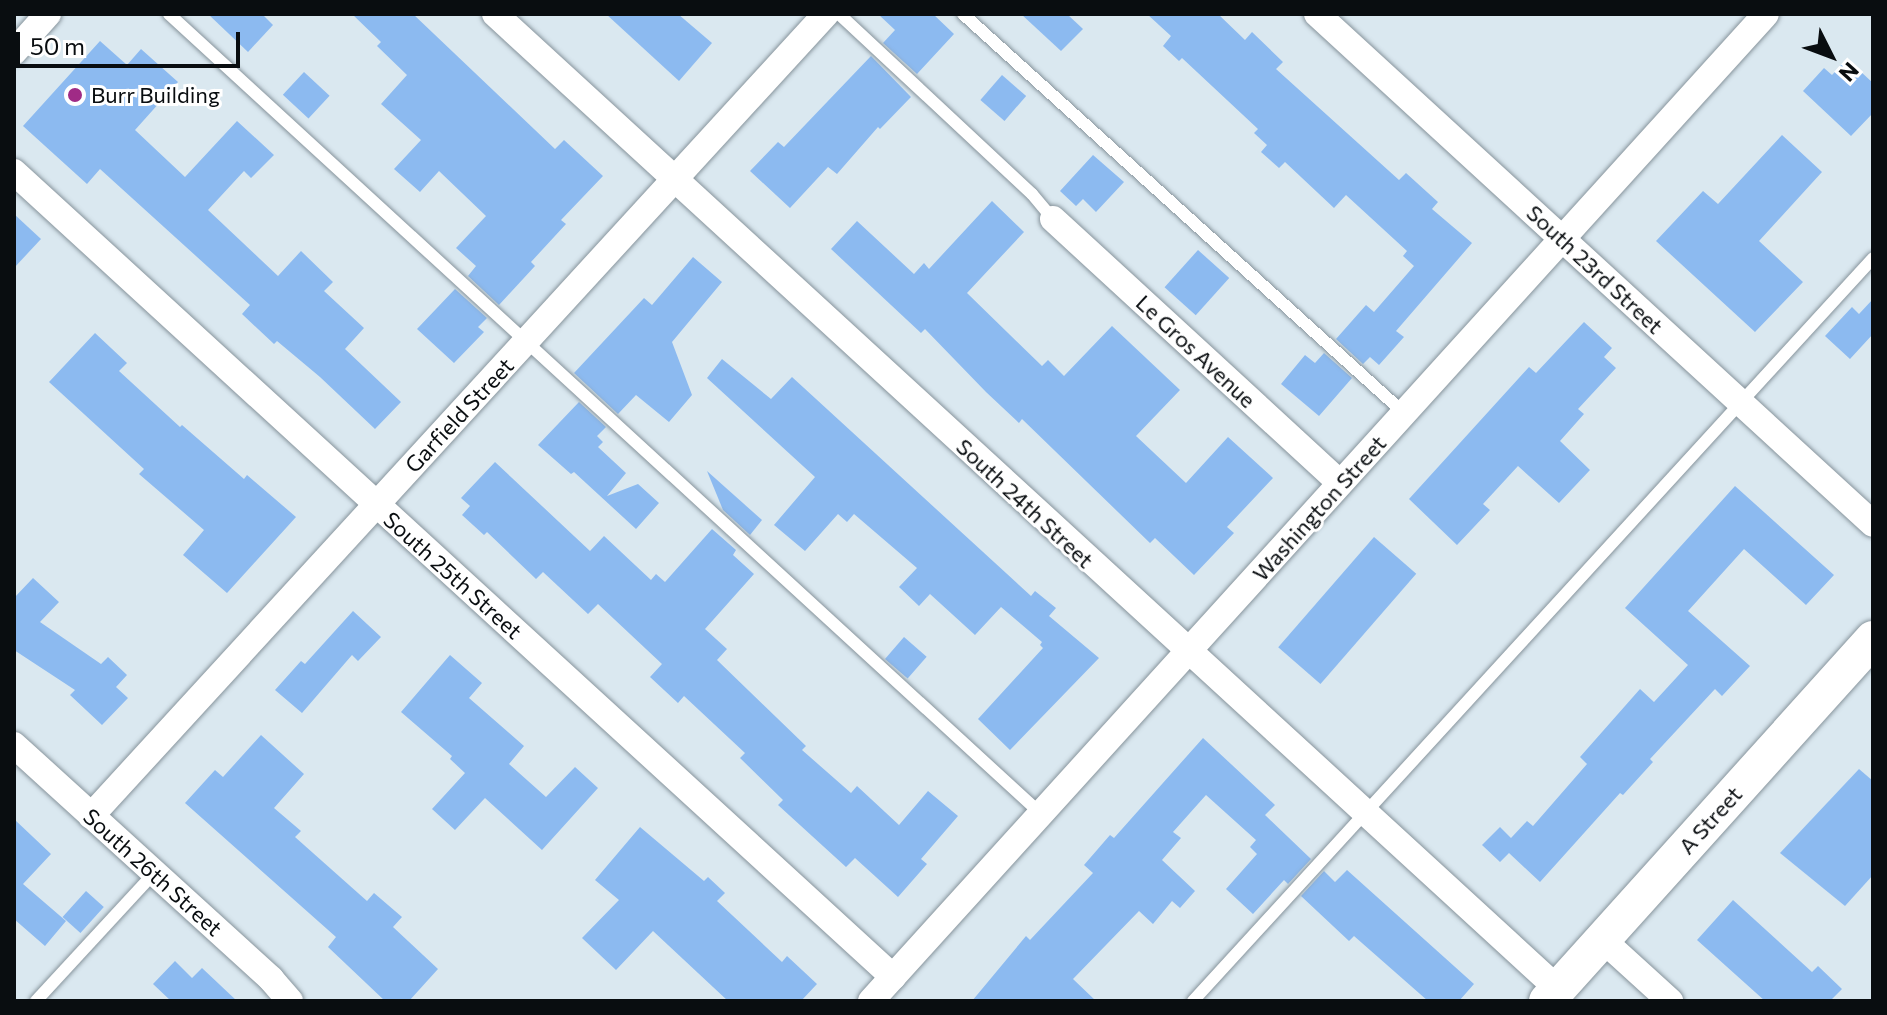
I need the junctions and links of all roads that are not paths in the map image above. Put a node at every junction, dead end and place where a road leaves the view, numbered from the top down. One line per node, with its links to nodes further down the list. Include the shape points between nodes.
1 (48, 14): 9 (street)
2 (169, 14): 15 (lane)
3 (495, 14): 11 (street, South 24th Street)
4 (826, 14): 11 (street, Garfield Street)
5 (839, 14): 12 (lane)
6 (963, 14): 17 (lane)
7 (1317, 14): 13 (street, South 23rd Street)
8 (1766, 14): 13 (street, Washington Street)
9 (14, 52)
10 (14, 172): 19 (street, South 25th Street)
11 (675, 180): 15 (street, Garfield Street); 22 (street, South 24th Street)
12 (1053, 219): 18 (street, Le Gros Avenue)
13 (1562, 239): 16 (street, South 23rd Street); 17 (street, Washington Street)
14 (1873, 258): 16 (lane)
15 (526, 342): 19 (street, Garfield Street); 24 (lane)
16 (1741, 402): 20 (street, South 23rd Street); 25 (lane)
17 (1404, 413): 18 (street, Washington Street)
18 (1340, 483): 22 (street, Washington Street)
19 (376, 505): 26 (street, Garfield Street); 29 (street, South 25th Street)
20 (1873, 524)
21 (1873, 639): 28 (main road, A Street)
22 (1188, 653): 24 (street, Washington Street); 25 (street, South 24th Street)
23 (14, 745): 26 (street, South 26th Street)
24 (1041, 814): 29 (street, Washington Street)
25 (1365, 814): 30 (street, South 24th Street); 34 (lane)
26 (91, 816): 27 (street, South 26th Street)
27 (154, 873): 31 (lane); 32 (street, South 26th Street)
28 (1603, 940): 30 (main road, A Street); 35 (street)
29 (893, 977): 33 (street, Washington Street)
30 (1552, 995)
31 (36, 1001)
32 (290, 1001)
33 (871, 1001)
34 (1193, 1001)
35 (1670, 1001)

